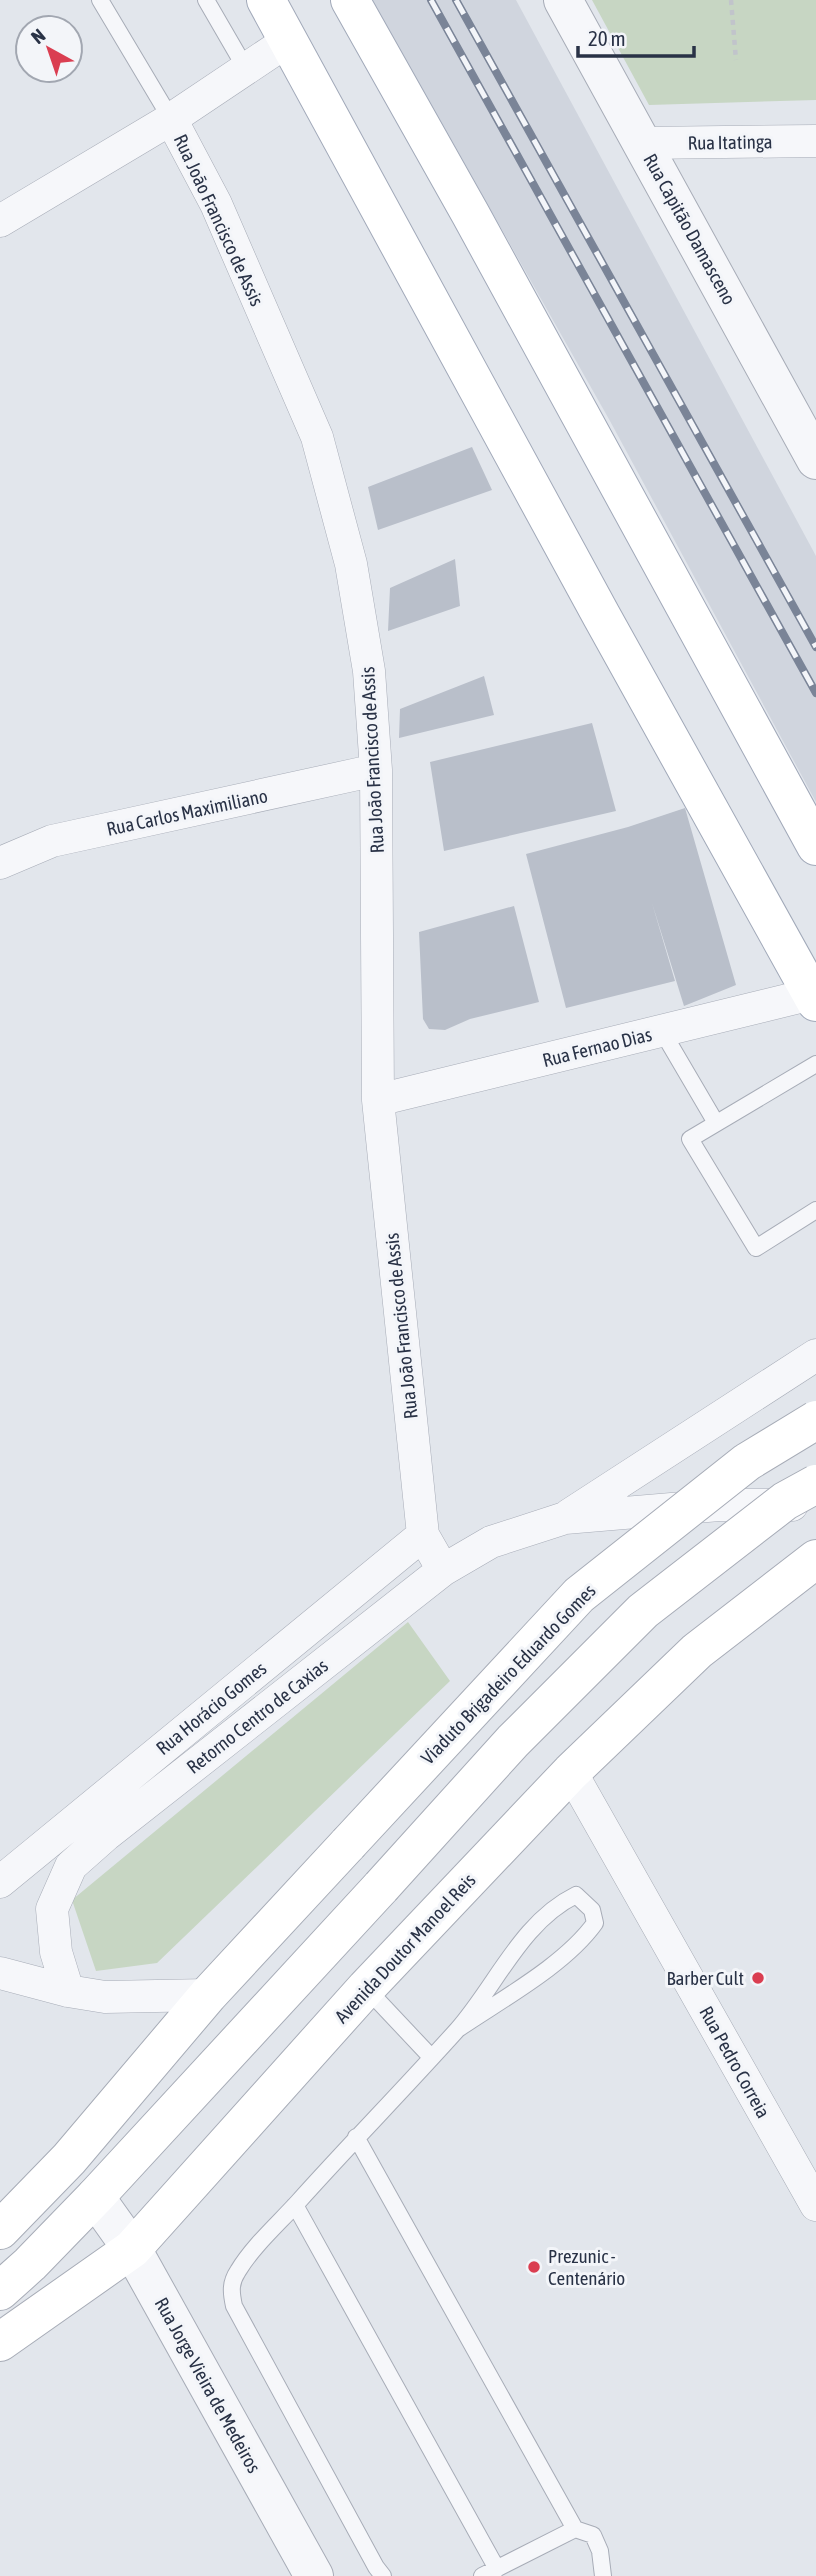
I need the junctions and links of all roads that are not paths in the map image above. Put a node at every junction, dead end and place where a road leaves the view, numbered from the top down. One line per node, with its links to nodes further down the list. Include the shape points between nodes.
1 (100, 0): 8 (lane, Rua Joāo Francisco de Assis)
2 (206, 0): 7 (lane)
3 (266, 0): 6 (main road)
4 (349, 0): 14 (main road)
5 (563, 0): 10 (street, Rua Capitão Damasceno)
6 (289, 40): 7 (street); 16 (main road, via 607,627)
7 (246, 69): 8 (street)
8 (172, 119): 11 (street); 13 (street, Rua Joāo Francisco de Assis, via 216,204 317,436 351,564 369,671)
9 (816, 141): 10 (street, Rua Itatinga)
10 (643, 143): 12 (street, Rua Capitão Damasceno)
11 (0, 221)
12 (816, 460)
13 (376, 770): 15 (street, Rua Carlos Maximiliano, via 52,841); 19 (street, Rua Joāo Francisco de Assis)
14 (816, 846)
15 (0, 863)
16 (815, 997): 17 (street, Rua Fernao Dias)
17 (662, 1031): 19 (street, Rua Fernao Dias); 20 (lane)
18 (816, 1064): 20 (lane)
19 (378, 1100): 27 (street, Rua Joāo Francisco de Assis)
20 (716, 1124): 21 (lane, via 690,1139 756,1248)
21 (816, 1210)
22 (816, 1355): 26 (street, Retorno Centro de Caxias)
23 (816, 1420): 35 (main road, Viaduto Brigadeiro Eduardo Gomes, bridge, via 747,1462 579,1595)
24 (816, 1484): 39 (main road, bridge, via 785,1501 643,1611 513,1741)
25 (816, 1505): 26 (street, Retorno Centro de Caxias, via 719,1505)
26 (565, 1518): 29 (street, Retorno Centro de Caxias, via 491,1542)
27 (423, 1535): 29 (street, Rua Joāo Francisco de Assis); 31 (street, Rua Horácio Gomes)
28 (816, 1559): 30 (main road, Avenida Doutor Manoel Reis, via 697,1651)
29 (443, 1570): 34 (street, Retorno Centro de Caxias, via 71,1866 52,1909 56,1952)
30 (571, 1772): 33 (main road, Avenida Doutor Manoel Reis); 41 (street, Rua Pedro Correia)
31 (0, 1882)
32 (0, 1973): 34 (street)
33 (366, 1988): 37 (lane); 43 (main road, Avenida Doutor Manoel Reis)
34 (68, 1992): 35 (street, via 104,1997)
35 (208, 1995): 42 (main road, via 69,2159)
36 (458, 2029): 36 (lane, via 528,1935 558,1903 576,1895 592,1910 595,1923 584,1938); 37 (lane)
37 (431, 2056): 38 (lane)
38 (356, 2137): 40 (lane); 46 (lane)
39 (95, 2197): 43 (street, Rua Jorge Vieira de Medeiros); 44 (main road)
40 (295, 2205): 47 (lane); 49 (lane, via 238,2270 230,2288 234,2306)
41 (816, 2205)
42 (0, 2230)
43 (132, 2249): 45 (main road, Avenida Doutor Manoel Reis); 48 (street, Rua Jorge Vieira de Medeiros)
44 (0, 2291)
45 (0, 2342)
46 (575, 2529): 47 (lane); 51 (lane, via 593,2535)
47 (498, 2569): 50 (lane)
48 (314, 2576)
49 (383, 2576)
50 (482, 2576)
51 (603, 2576)

